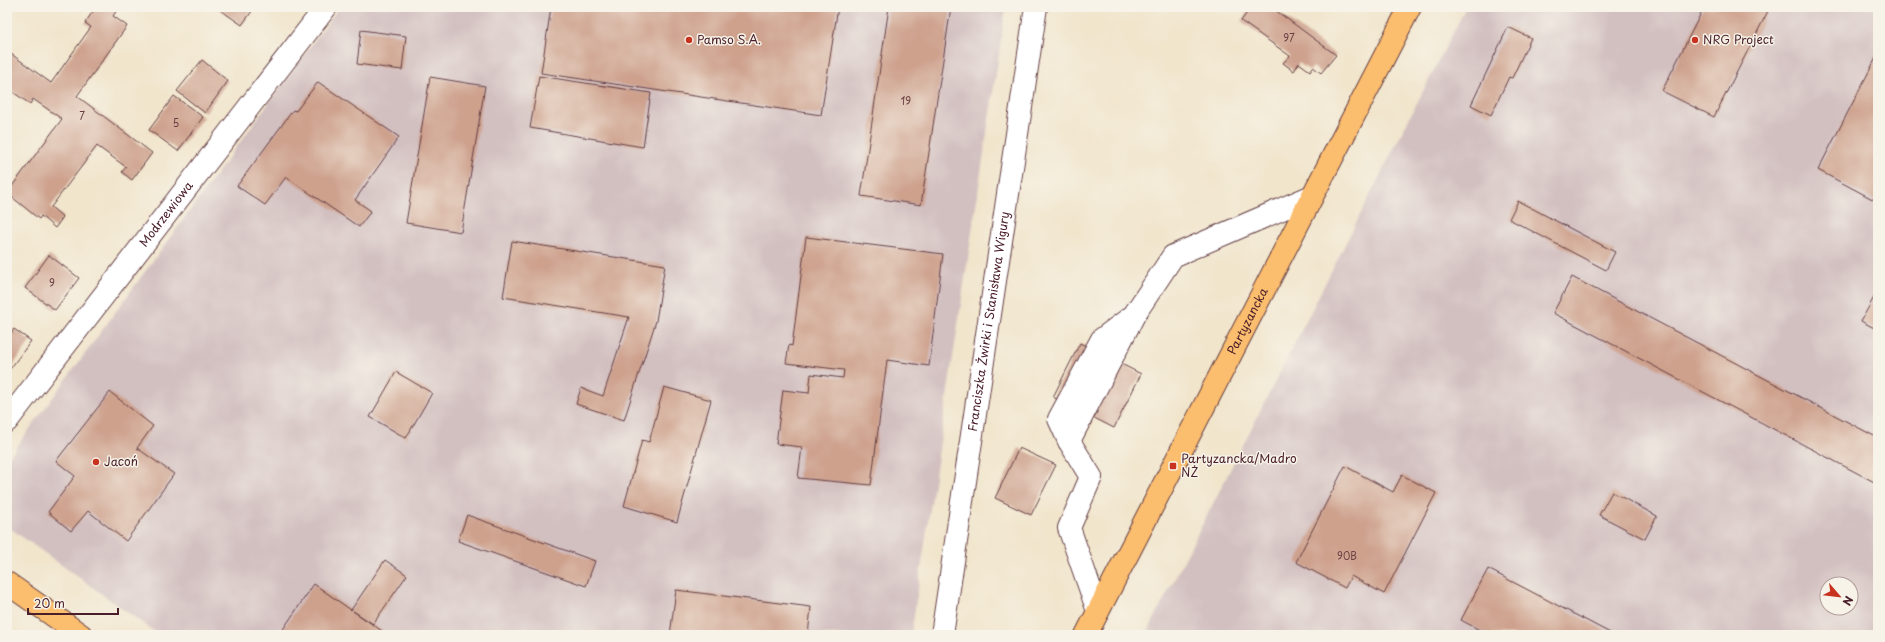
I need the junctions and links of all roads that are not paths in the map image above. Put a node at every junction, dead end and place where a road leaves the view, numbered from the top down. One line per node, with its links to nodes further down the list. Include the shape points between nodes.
1 (326, 7): 5 (street, Modrzewiowa)
2 (1036, 7): 9 (street, Franciszka Żwirki i Stanisława Wigury)
3 (1410, 7): 4 (main road, Partyzancka)
4 (1312, 196): 7 (main road, Partyzancka); 7 (street, via 1173,256 1134,315 1074,449 1091,477 1069,528)
5 (7, 421)
6 (7, 583): 8 (main road)
7 (1098, 611): 10 (main road, Partyzancka)
8 (81, 635)
9 (942, 635)
10 (1086, 635)

